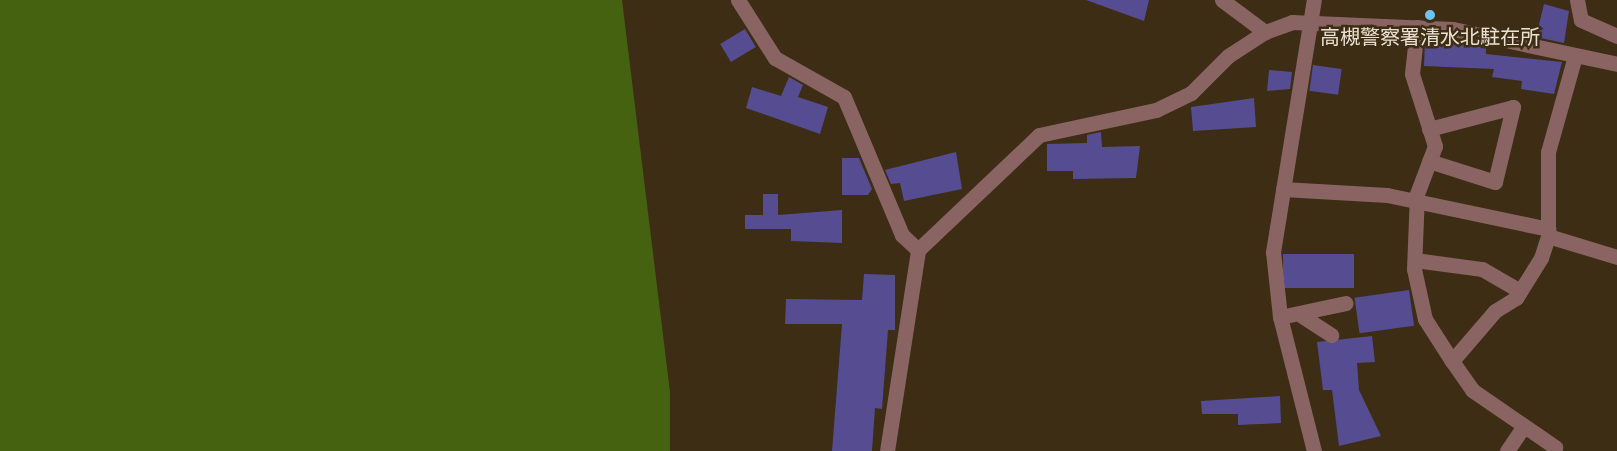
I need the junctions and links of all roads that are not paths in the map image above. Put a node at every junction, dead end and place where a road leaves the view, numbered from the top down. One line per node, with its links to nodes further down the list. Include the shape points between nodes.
1 (738, 0): 16 (street, via 775,58 844,96 902,235)
2 (1222, 0): 7 (street)
3 (1314, 0): 5 (street)
4 (1576, 0): 8 (street, via 1581,20)
5 (1311, 23): 6 (street); 7 (street, via 1292,22); 13 (street)
6 (1417, 27): 9 (street, via 1453,29); 11 (street, via 1412,74)
7 (1265, 32): 16 (street, via 1228,56 1191,93 1156,110 1039,135)
8 (1617, 36)
9 (1575, 56): 10 (street); 15 (street, via 1548,152)
10 (1617, 64)
11 (1429, 129): 12 (street, via 1435,146); 12 (street, via 1513,107 1495,182)
12 (1429, 161): 14 (street)
13 (1282, 189): 14 (street, via 1387,195); 22 (street, via 1273,252)
14 (1417, 203): 15 (street); 18 (street)
15 (1548, 233): 17 (street); 19 (street)
16 (918, 250): 27 (street)
17 (1617, 256)
18 (1415, 260): 19 (street, via 1482,269); 24 (street, via 1425,319)
19 (1521, 291): 24 (street, via 1457,348)
20 (1346, 303): 21 (street)
21 (1302, 316): 22 (street); 23 (street)
22 (1280, 317): 28 (street)
23 (1331, 335)
24 (1452, 361): 25 (street, via 1472,390)
25 (1524, 426): 26 (street); 29 (street)
26 (1555, 447)
27 (887, 451)
28 (1314, 451)
29 (1507, 451)

